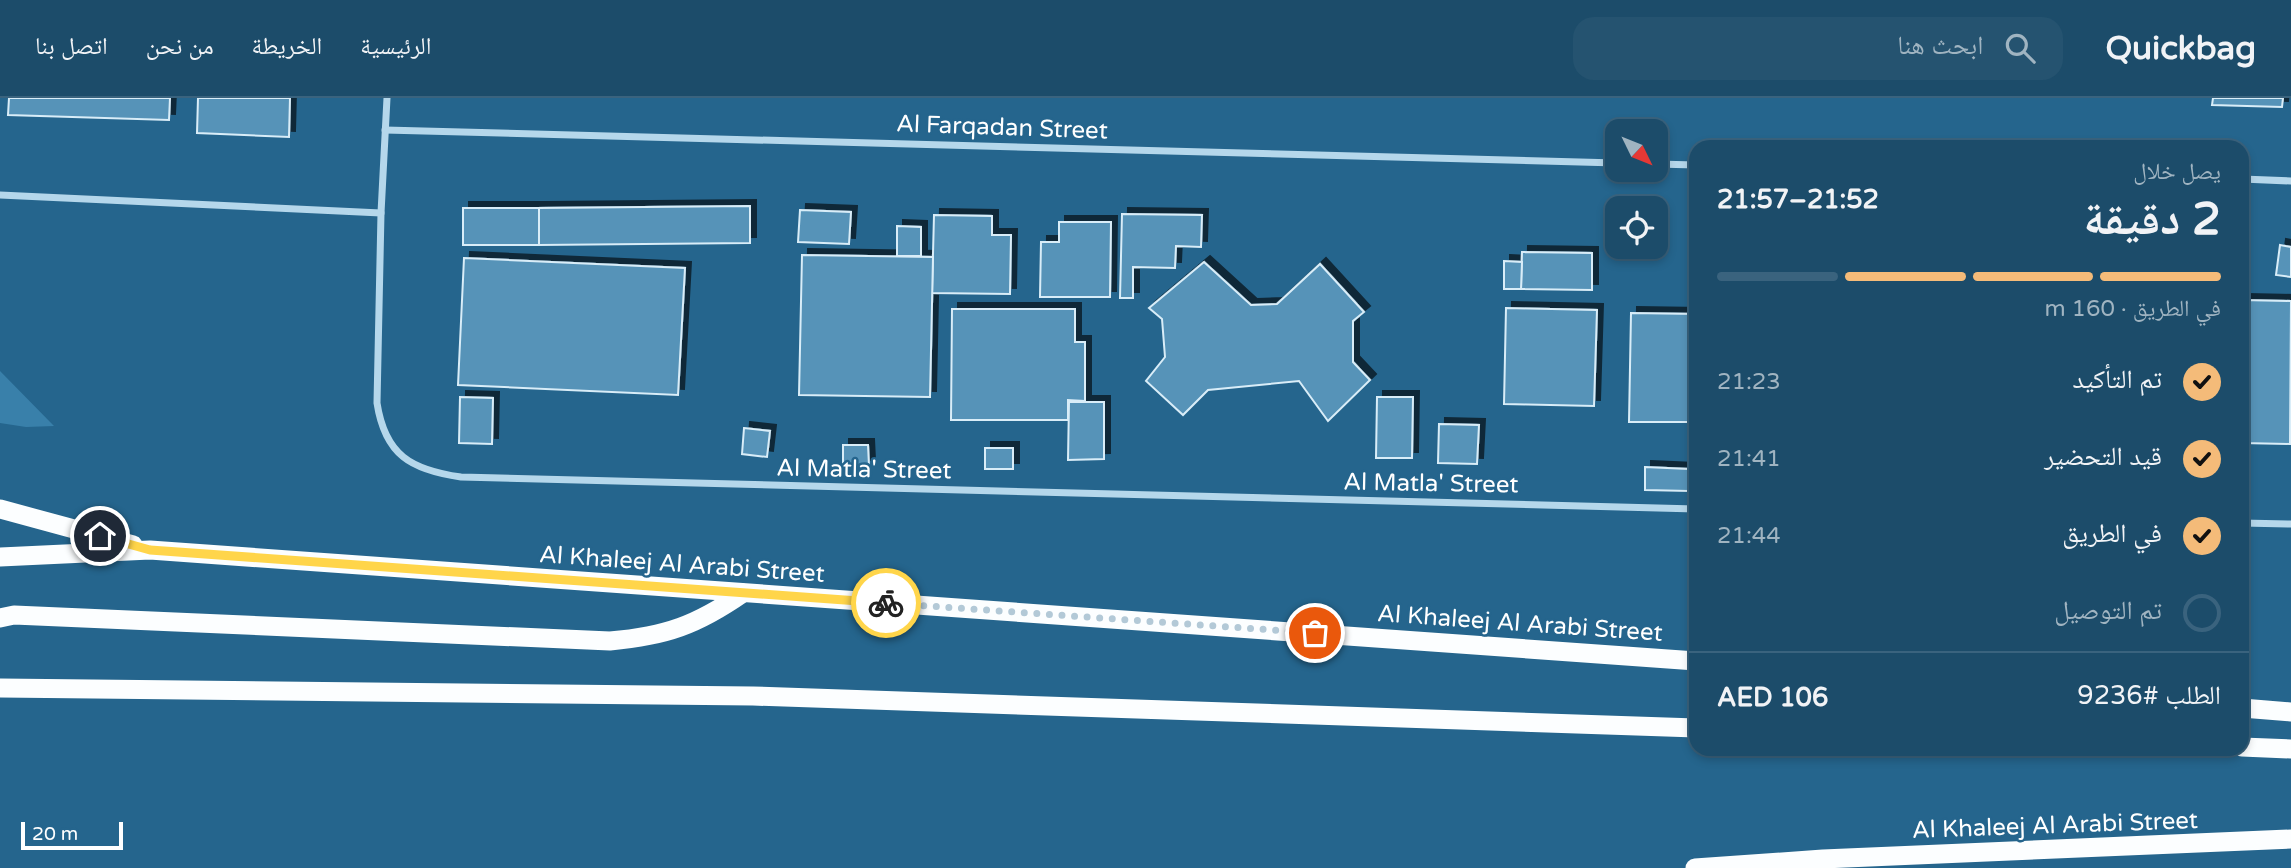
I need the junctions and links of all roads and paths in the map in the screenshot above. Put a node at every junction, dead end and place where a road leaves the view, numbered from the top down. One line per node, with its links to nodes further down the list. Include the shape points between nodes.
1 (387, 98): 2 (street, Al Matla' Street)
2 (385, 130): 3 (street, Al Farqadan Street); 9 (street, Al Matla' Street)
3 (1605, 163)
4 (1668, 164): 5 (street)
5 (1689, 165)
6 (2249, 179): 7 (street)
7 (2291, 181)
8 (0, 195): 9 (street)
9 (381, 213): 11 (street, Al Matla' Street, via 380,419 403,459 439,474)
10 (0, 509): 14 (highway)
11 (1689, 509)
12 (2249, 523): 13 (street)
13 (2291, 524)
14 (150, 550): 15 (highway, Al Khaleej Al Arabi Street); 16 (highway, Al Khaleej Al Arabi Street)
15 (0, 557)
16 (743, 593): 17 (highway, via 681,628 646,638 610,641 14,615); 18 (highway, Al Khaleej Al Arabi Street)
17 (0, 618)
18 (1689, 661)
19 (0, 688): 22 (highway, via 753,696)
20 (2249, 709): 21 (highway)
21 (2291, 712)
22 (1689, 728)
23 (2249, 747): 24 (highway)
24 (2291, 749)
25 (2291, 839): 26 (highway, Al Khaleej Al Arabi Street)
26 (1695, 868)

